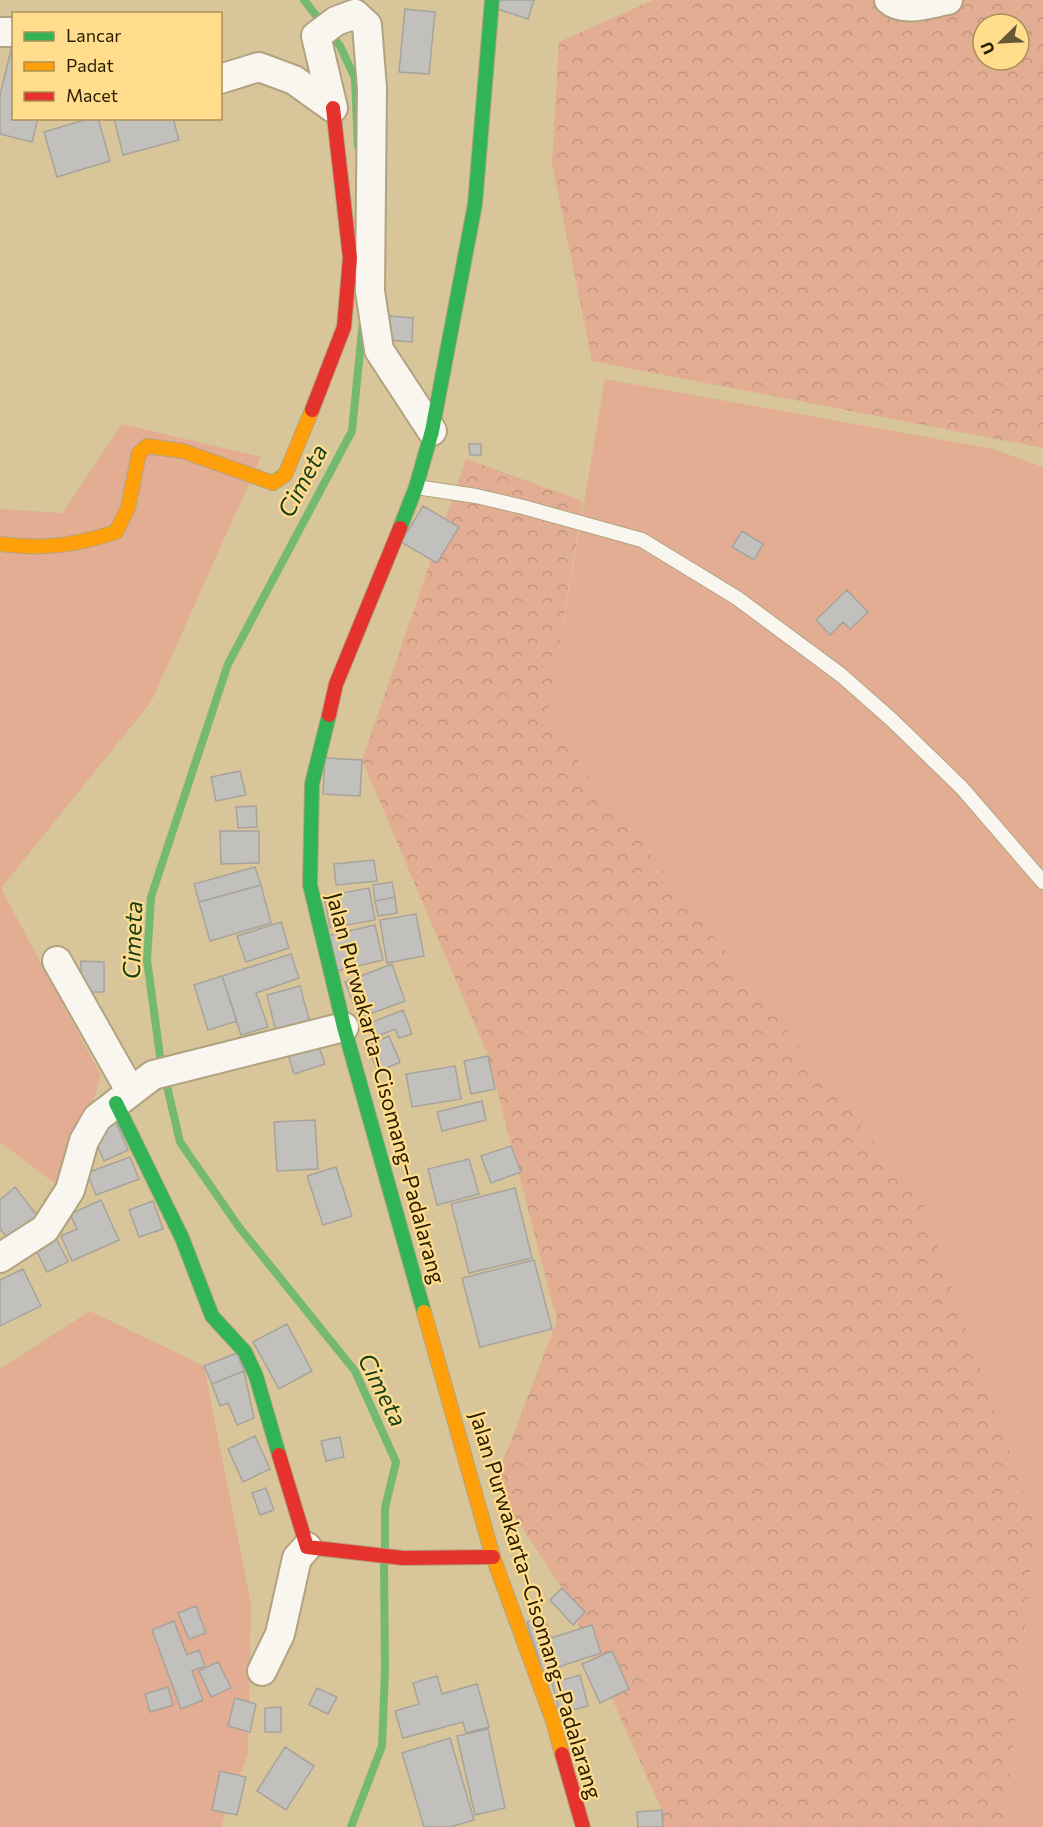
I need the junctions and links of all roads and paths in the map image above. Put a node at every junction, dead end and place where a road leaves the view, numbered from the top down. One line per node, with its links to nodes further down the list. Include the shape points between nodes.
1 (492, 0): 6 (main road, Jalan Purwakarta–Cisomang–Padalarang, via 475,204)
2 (889, 0): 3 (street, via 914,6)
3 (948, 0)
4 (222, 78): 5 (street, via 259,67 294,80)
5 (333, 108): 6 (street, via 326,29 356,14 367,26 372,88 370,291 380,350); 8 (main road, via 350,258 344,327 285,475 273,483 183,451 147,446 139,453 128,508 116,532 66,546 26,549)
6 (432, 431): 7 (main road, Jalan Purwakarta–Cisomang–Padalarang)
7 (416, 487): 9 (lane, via 495,500 642,540 737,598 841,675 892,720 962,788); 11 (main road, Jalan Purwakarta–Cisomang–Padalarang, via 336,684 312,784 310,885)
8 (0, 544)
9 (1043, 882)
10 (57, 961): 12 (street)
11 (344, 1027): 12 (street, via 200,1063); 15 (main road, Jalan Purwakarta–Cisomang–Padalarang)
12 (133, 1090): 13 (street, via 97,1118 84,1141 70,1190 45,1229); 14 (main road, via 212,1316 245,1352 256,1376)
13 (0, 1258)
14 (306, 1547): 15 (main road, via 403,1558); 16 (street, via 297,1558 280,1634)
15 (493, 1557): 17 (main road, Jalan Purwakarta–Cisomang–Padalarang, via 553,1722)
16 (262, 1671)
17 (583, 1827)

